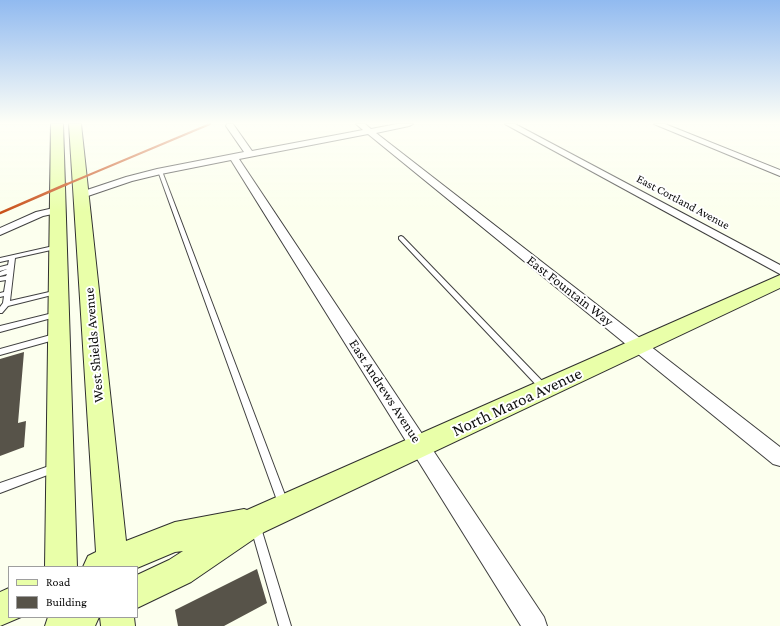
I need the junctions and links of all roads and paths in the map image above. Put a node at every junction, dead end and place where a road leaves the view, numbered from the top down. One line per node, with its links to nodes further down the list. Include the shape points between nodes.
1 (57, 153): 12 (main road)
2 (78, 153): 11 (main road, West Shields Avenue)
3 (254, 153): 7 (street)
4 (397, 153): 32 (street, East Fountain Way)
5 (563, 153): 19 (street, East Cortland Avenue)
6 (731, 153): 10 (street)
7 (250, 154): 8 (street)
8 (233, 157): 9 (street); 35 (street, East Andrews Avenue)
9 (160, 172): 11 (street, via 129,179); 39 (lane)
10 (780, 173)
11 (82, 195): 41 (main road, West Shields Avenue)
12 (58, 210): 13 (street, via 35,216); 15 (main road)
13 (0, 232)
14 (401, 238): 34 (lane)
15 (58, 247): 16 (lane); 25 (main road)
16 (12, 258): 17 (lane); 21 (lane)
17 (0, 260)
18 (0, 268): 21 (lane)
19 (780, 270)
20 (0, 274): 21 (lane)
21 (10, 274): 22 (lane); 24 (lane); 27 (lane)
22 (0, 279)
23 (780, 281): 32 (main road, North Maroa Avenue)
24 (0, 284)
25 (58, 292): 27 (lane); 29 (main road)
26 (0, 295): 27 (lane)
27 (4, 300): 28 (lane)
28 (0, 311)
29 (59, 314): 30 (lane); 31 (main road)
30 (0, 329)
31 (59, 335): 33 (lane); 37 (main road)
32 (639, 346): 34 (main road, North Maroa Avenue); 36 (street, East Fountain Way)
33 (0, 352)
34 (545, 389): 35 (main road, North Maroa Avenue)
35 (420, 447): 39 (main road, North Maroa Avenue); 47 (street, East Andrews Avenue)
36 (780, 458)
37 (60, 466): 38 (lane); 42 (main road)
38 (0, 488)
39 (284, 508): 40 (main road, North Maroa Avenue)
40 (254, 522): 41 (main road, North Maroa Avenue, via 176,537); 43 (main road, North Maroa Avenue, via 180,571); 46 (lane)
41 (108, 565)
42 (61, 566)
43 (138, 592)
44 (80, 618): 45 (main road)
45 (62, 626)
46 (285, 626)
47 (536, 626)

